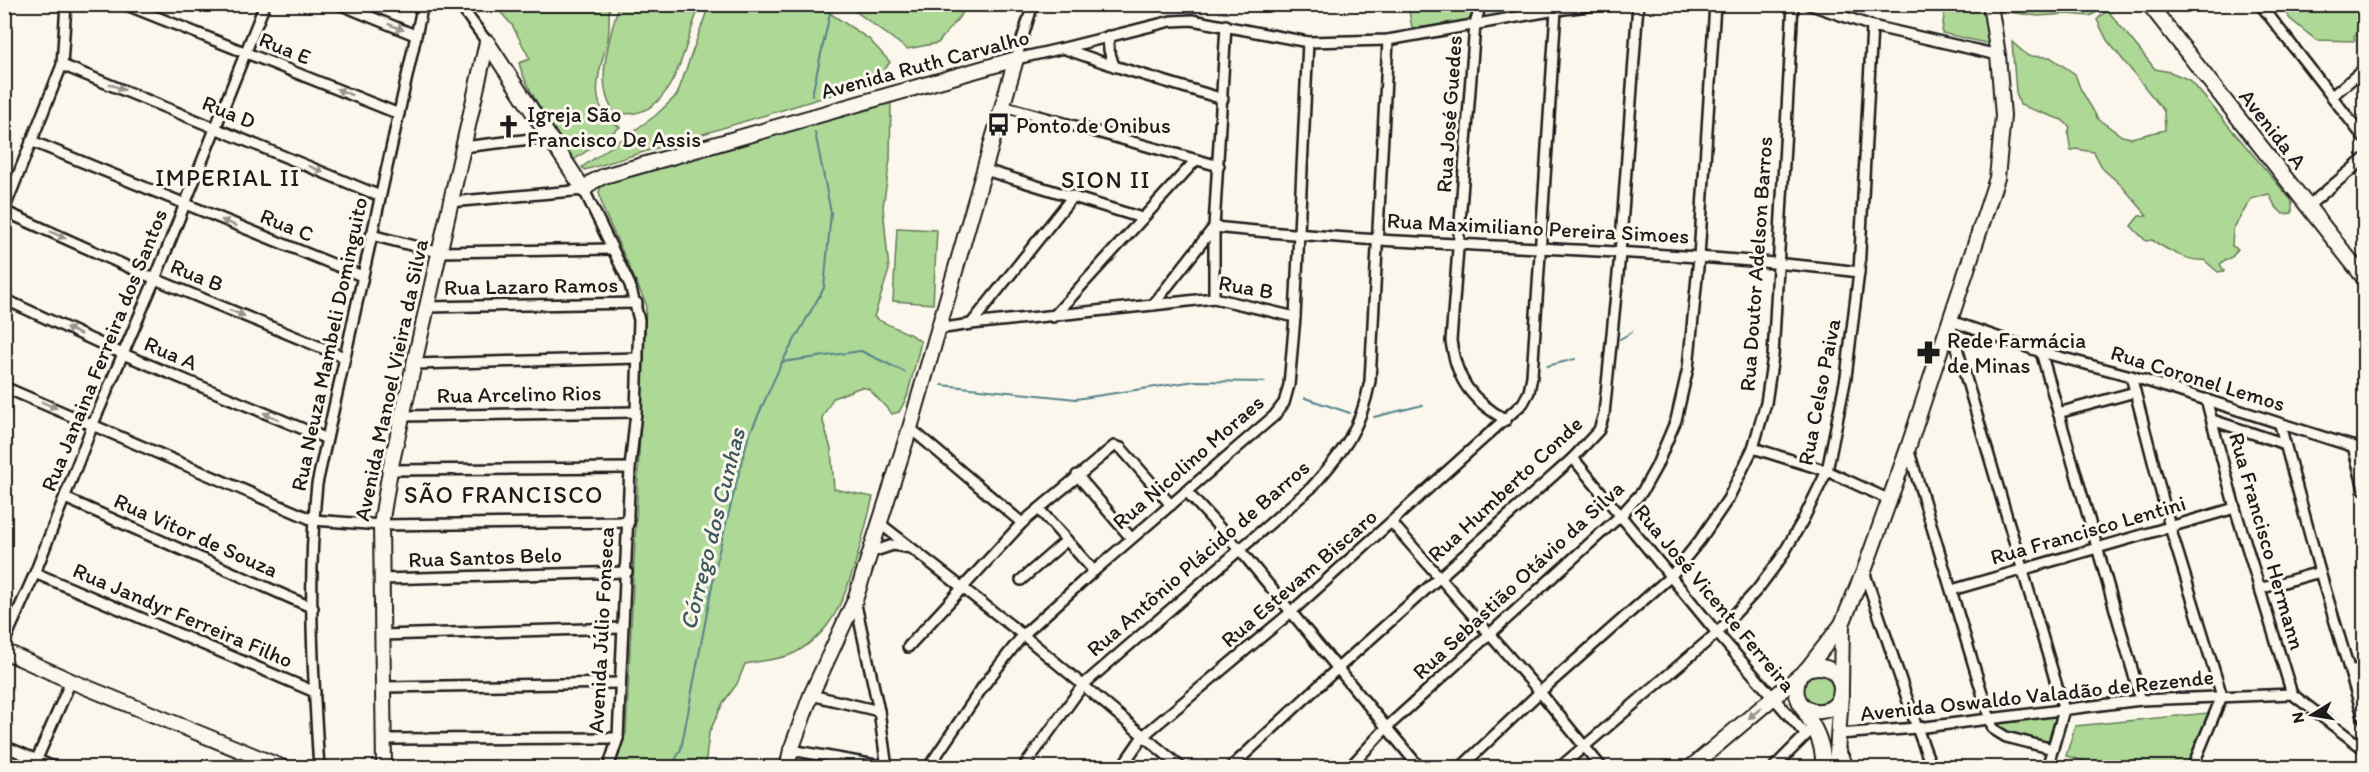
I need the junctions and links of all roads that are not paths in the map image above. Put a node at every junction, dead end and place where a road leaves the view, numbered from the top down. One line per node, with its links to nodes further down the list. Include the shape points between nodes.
1 (66, 4): 30 (street)
2 (124, 4): 27 (street, Rua E)
3 (265, 4): 27 (street, Rua Janaina Ferreira dos Santos)
4 (339, 4): 21 (street, one-way to 21)
5 (423, 4): 21 (street, Rua Neuza Mambeli Dominguito)
6 (459, 4): 24 (street, Avenida Júlio Fonseca)
7 (1033, 4): 29 (street)
8 (1481, 4): 18 (street, Rua José Guedes)
9 (1605, 4): 17 (street, Avenida Ruth Carvalho)
10 (1638, 4): 62 (street, Rua Humberto Conde)
11 (1715, 4): 63 (street, Rua Sebastião Otávio da Silva)
12 (1793, 4): 64 (street, Rua Doutor Adelson Barros)
13 (1808, 4): 20 (street)
14 (1990, 4): 28 (street)
15 (2149, 4): 51 (street, Avenida A)
16 (2260, 4): 33 (street)
17 (1556, 10): 18 (street, Avenida Ruth Carvalho); 60 (street, Rua Estevam Biscaro)
18 (1475, 24): 23 (street, Avenida Ruth Carvalho); 58 (street, Rua José Guedes)
19 (1226, 25): 22 (street, Avenida Ruth Carvalho, via 1171,21); 25 (street, Avenida Ruth Carvalho); 34 (street)
20 (1872, 26): 28 (street); 66 (street, Rua Celso Paiva)
21 (415, 35): 36 (street, Rua Neuza Mambeli Dominguito)
22 (1108, 36): 26 (street, Avenida Ruth Carvalho); 31 (street)
23 (1388, 40): 25 (street, Avenida Ruth Carvalho); 57 (street, Rua Antônio Plácido de Barros)
24 (486, 42): 38 (street, Avenida Júlio Fonseca); 41 (street, Avenida Manoel Vieira da Silva)
25 (1308, 42): 56 (street, Rua Nicolino Moraes)
26 (1065, 48): 29 (street, Avenida Ruth Carvalho); 31 (street)
27 (245, 53): 36 (street, Rua E, one-way to 27); 37 (street, Rua Janaina Ferreira dos Santos)
28 (1998, 55): 76 (street, via 2003,116 1997,178)
29 (1016, 58): 35 (street); 46 (street, Avenida Ruth Carvalho, via 604,176)
30 (62, 65): 37 (street, Rua D, one-way to 37); 40 (street)
31 (1114, 66): 34 (street)
32 (2364, 69): 33 (street)
33 (2332, 96): 39 (street)
34 (1223, 99): 44 (street)
35 (1003, 106): 43 (street); 45 (street)
36 (399, 114): 47 (street, Rua Neuza Mambeli Dominguito)
37 (215, 127): 47 (street, Rua D, one-way to 47); 50 (street, Rua Janaina Ferreira dos Santos)
38 (548, 138): 41 (street); 46 (street, Avenida Júlio Fonseca)
39 (2364, 138)
40 (31, 141): 50 (street, Rua C); 52 (street)
41 (463, 147): 49 (street, Avenida Manoel Vieira da Silva)
42 (2364, 159): 51 (street)
43 (1195, 161): 44 (street); 53 (street)
44 (1219, 166): 54 (street)
45 (985, 170): 48 (street); 78 (street)
46 (584, 190): 49 (street); 59 (street, Avenida Júlio Fonseca)
47 (380, 196): 55 (street, Rua Neuza Mambeli Dominguito)
48 (1073, 196): 53 (street); 77 (street)
49 (450, 202): 61 (street, Avenida Manoel Vieira da Silva)
50 (184, 205): 67 (street, Rua C, one-way to 50); 68 (street, Rua Janaina Ferreira dos Santos)
51 (2307, 207): 65 (street, Avenida A)
52 (4, 211): 68 (street, Rua B, one-way to 68)
53 (1142, 218): 74 (street)
54 (1214, 227): 56 (street, Rua Maximiliano Pereira Simoes); 69 (street); 72 (street)
55 (371, 235): 61 (street); 67 (street, Rua Neuza Mambeli Dominguito)
56 (1298, 235): 57 (street, Rua Maximiliano Pereira Simoes); 75 (street, Rua Nicolino Moraes)
57 (1378, 239): 58 (street, Rua Maximiliano Pereira Simoes); 127 (street, Rua Antônio Plácido de Barros, via 1370,381 1361,417 1336,460 1311,488)
58 (1459, 243): 60 (street, Rua Maximiliano Pereira Simoes); 91 (street, Rua José Guedes, via 1451,341 1454,362 1475,398)
59 (612, 249): 61 (street); 71 (street, Avenida Júlio Fonseca)
60 (1541, 249): 62 (street, Rua Maximiliano Pereira Simoes); 91 (street, Rua Estevam Biscaro, via 1529,392)
61 (438, 252): 73 (street, Avenida Manoel Vieira da Silva)
62 (1620, 254): 63 (street, Rua Maximiliano Pereira Simoes); 102 (street, Rua Humberto Conde, via 1605,414 1592,440)
63 (1699, 257): 64 (street, Rua Maximiliano Pereira Simoes); 115 (street, Rua Sebastião Otávio da Silva, via 1688,368 1676,420 1642,492)
64 (1778, 262): 66 (street, Rua Maximiliano Pereira Simoes); 100 (street, Rua Doutor Adelson Barros, via 1773,356 1766,403)
65 (2362, 270)
66 (1859, 272): 106 (street, Rua Celso Paiva, via 1846,377)
67 (362, 276): 81 (street, Rua Neuza Mambeli Dominguito)
68 (154, 279): 80 (street, Rua Janaina Ferreira dos Santos); 81 (street, Rua B, one-way to 81)
69 (1214, 298): 72 (street, Rua B); 75 (street, Rua B)
70 (4, 299): 80 (street, Rua A, one-way to 70)
71 (637, 303): 73 (street, Rua Lazaro Ramos); 82 (street, Avenida Júlio Fonseca)
72 (1153, 306): 74 (street, Rua B)
73 (427, 307): 83 (street, Avenida Manoel Vieira da Silva)
74 (1053, 317): 77 (street, Rua B)
75 (1295, 317): 109 (street, Rua Nicolino Moraes, via 1284,403)
76 (1950, 322): 79 (street, Rua Coronel Lemos); 99 (street); 129 (street)
77 (971, 324): 78 (street, Rua B)
78 (938, 329): 95 (street)
79 (2041, 352): 84 (street, Rua Coronel Lemos); 89 (street)
80 (123, 354): 93 (street, Rua Janaina Ferreira dos Santos); 96 (street, Rua A, one-way to 80)
81 (344, 357): 96 (street, Rua Neuza Mambeli Dominguito)
82 (638, 358): 83 (street); 88 (street, Avenida Júlio Fonseca)
83 (414, 364): 90 (street, Avenida Manoel Vieira da Silva)
84 (2131, 376): 86 (street); 87 (street, Rua Coronel Lemos)
85 (4, 387): 93 (street, one-way to 93)
86 (2135, 392): 89 (street); 122 (street)
87 (2206, 399): 92 (street, Rua Francisco Hermann); 94 (street, Rua Coronel Lemos)
88 (636, 412): 90 (street, Rua Arcelino Rios); 103 (street, Avenida Júlio Fonseca)
89 (2058, 412): 125 (street)
90 (402, 416): 104 (street, Avenida Manoel Vieira da Silva)
91 (1506, 420): 120 (street, Rua Estevam Biscaro)
92 (2212, 420): 97 (street); 114 (street, Rua Francisco Hermann)
93 (93, 424): 110 (street, Rua Janaina Ferreira dos Santos); 116 (street)
94 (2280, 425): 97 (street); 98 (street, Rua Coronel Lemos)
95 (910, 428): 118 (street); 119 (street)
96 (325, 438): 116 (street, Rua Neuza Mambeli Dominguito)
97 (2285, 444): 133 (street)
98 (2353, 446): 101 (street, Rua Coronel Lemos); 105 (street)
99 (1908, 447): 111 (street); 141 (street)
100 (1753, 448): 106 (street); 135 (street, Rua Doutor Adelson Barros, via 1728,499)
101 (2364, 450)
102 (1574, 458): 115 (street, Rua José Vicente Ferreira); 136 (street, Rua Humberto Conde)
103 (630, 468): 104 (street); 117 (street, Avenida Júlio Fonseca)
104 (390, 470): 121 (street, Avenida Manoel Vieira da Silva)
105 (2362, 470): 108 (street)
106 (1827, 471): 111 (street); 147 (street, Rua Celso Paiva, via 1781,558)
107 (1077, 475): 112 (street, via 1114,446 1121,448); 113 (street); 123 (street)
108 (2364, 489)
109 (1186, 491): 112 (street, Rua Nicolino Moraes); 127 (street)
110 (64, 498): 134 (street, Rua Janaina Ferreira dos Santos); 143 (street, Rua Vitor de Souza)
111 (1888, 499): 131 (street)
112 (1171, 504): 123 (street, Rua Nicolino Moraes)
113 (1039, 508): 119 (street); 124 (street)
114 (2235, 508): 122 (street, Rua Francisco Lentini); 140 (street, Rua Francisco Hermann)
115 (1620, 516): 135 (street, Rua José Vicente Ferreira); 149 (street, Rua Sebastião Otávio da Silva)
116 (313, 520): 121 (street); 143 (street, Rua Neuza Mambeli Dominguito)
117 (629, 522): 121 (street); 132 (street, Avenida Júlio Fonseca)
118 (879, 522): 126 (street); 128 (street)
119 (1022, 523): 139 (street)
120 (1392, 523): 136 (street); 144 (street, Rua Estevam Biscaro)
121 (381, 525): 137 (street, Avenida Manoel Vieira da Silva)
122 (2170, 527): 125 (street, Rua Francisco Lentini); 167 (street)
123 (1131, 538): 130 (street, Rua Nicolino Moraes)
124 (1067, 540): 130 (street); 138 (street)
125 (2098, 546): 129 (street, Rua Francisco Lentini); 169 (street)
126 (914, 548): 128 (street, via 892,545); 139 (street)
127 (1239, 549): 144 (street); 160 (street, Rua Antônio Plácido de Barros)
128 (869, 553): 142 (street)
129 (2020, 568): 141 (street, Rua Francisco Lentini); 171 (street)
130 (1094, 571): 148 (street, Rua Nicolino Moraes)
131 (1864, 571): 145 (street); 176 (street)
132 (627, 572): 137 (street, Rua Santos Belo); 146 (street, Avenida Júlio Fonseca)
133 (2320, 572): 140 (street); 156 (street)
134 (35, 573): 151 (street, Rua Janaina Ferreira dos Santos); 163 (street, Rua Jandyr Ferreira Filho)
135 (1671, 576): 147 (street, Rua José Vicente Ferreira); 164 (street, Rua Doutor Adelson Barros)
136 (1440, 577): 149 (street); 155 (street, Rua Humberto Conde)
137 (381, 579): 150 (street, Avenida Manoel Vieira da Silva)
138 (1021, 580)
139 (962, 586): 148 (street); 152 (street)
140 (2259, 589): 165 (street, Rua Francisco Hermann)
141 (1952, 590): 174 (street)
142 (855, 600): 166 (street); 172 (street)
143 (313, 608): 163 (street, Rua Neuza Mambeli Dominguito)
144 (1290, 613): 155 (street); 178 (street, Rua Estevam Biscaro)
145 (1842, 624): 157 (street); 162 (street)
146 (622, 628): 150 (street); 159 (street, Avenida Júlio Fonseca)
147 (1717, 633): 168 (street, Rua José Vicente Ferreira); 183 (street, Rua Celso Paiva)
148 (1023, 634): 160 (street); 197 (street, Rua Nicolino Moraes)
149 (1490, 634): 164 (street); 175 (street, Rua Sebastião Otávio da Silva)
150 (382, 635): 161 (street, Avenida Manoel Vieira da Silva)
151 (4, 642)
152 (908, 647)
153 (4, 651): 158 (street)
154 (2364, 667): 156 (street)
155 (1338, 668): 175 (street); 201 (street, Rua Humberto Conde)
156 (2350, 671): 173 (street)
157 (1804, 672): 162 (street, via 1815,666 1832,671); 168 (street); 170 (street, via 1796,683)
158 (71, 681): 187 (street); 192 (street)
159 (620, 683): 161 (street); 179 (street, Avenida Júlio Fonseca)
160 (1083, 685): 178 (street); 198 (street, Rua Antônio Plácido de Barros)
161 (384, 687): 180 (street, Avenida Manoel Vieira da Silva)
162 (1841, 691): 170 (street, via 1836,704 1827,710 1807,709); 181 (street)
163 (315, 692): 193 (street, Rua Neuza Mambeli Dominguito)
164 (1540, 692): 183 (street); 204 (street, Rua Doutor Adelson Barros)
165 (2292, 694): 167 (street, Avenida Oswaldo Valadão de Rezende); 184 (street)
166 (811, 695): 172 (street); 186 (street)
167 (2222, 696): 169 (street, Avenida Oswaldo Valadão de Rezende); 212 (street)
168 (1773, 698): 177 (street, Rua José Vicente Ferreira); 188 (street, one-way to 188)
169 (2141, 700): 171 (street, Avenida Oswaldo Valadão de Rezende)
170 (1799, 701): 177 (street)
171 (2064, 710): 174 (street, Avenida Oswaldo Valadão de Rezende); 185 (street)
172 (879, 711): 190 (street)
173 (2364, 718)
174 (1989, 719): 176 (street, Avenida Oswaldo Valadão de Rezende); 185 (street, via 1998,734)
175 (1386, 728): 202 (street, Rua Sebastião Otávio da Silva); 203 (street)
176 (1917, 728): 181 (street, Avenida Oswaldo Valadão de Rezende); 210 (street)
177 (1810, 731): 189 (street); 207 (street, via 1823,750)
178 (1143, 736): 199 (street, Rua Estevam Biscaro); 200 (street)
179 (618, 738): 180 (street); 195 (street, Avenida Júlio Fonseca)
180 (385, 739): 194 (street, Avenida Manoel Vieira da Silva)
181 (1838, 740): 208 (street); 209 (street)
182 (4, 746): 187 (street)
183 (1585, 746): 205 (street, Rua Celso Paiva); 206 (street)
184 (2364, 748)
185 (2053, 749): 211 (street)
186 (791, 750): 190 (street); 196 (street)
187 (35, 763): 191 (street)
188 (1700, 764)
189 (1775, 766)
190 (887, 767)
191 (56, 768)
192 (284, 768)
193 (319, 768)
194 (384, 768)
195 (608, 768)
196 (786, 768)
197 (928, 768)
198 (1023, 768)
199 (1122, 768)
200 (1182, 768)
201 (1230, 768)
202 (1349, 768)
203 (1420, 768)
204 (1460, 768)
205 (1559, 768)
206 (1602, 768)
207 (1823, 768)
208 (1836, 768)
209 (1849, 768)
210 (1932, 768)
211 (2047, 768)
212 (2192, 768)

